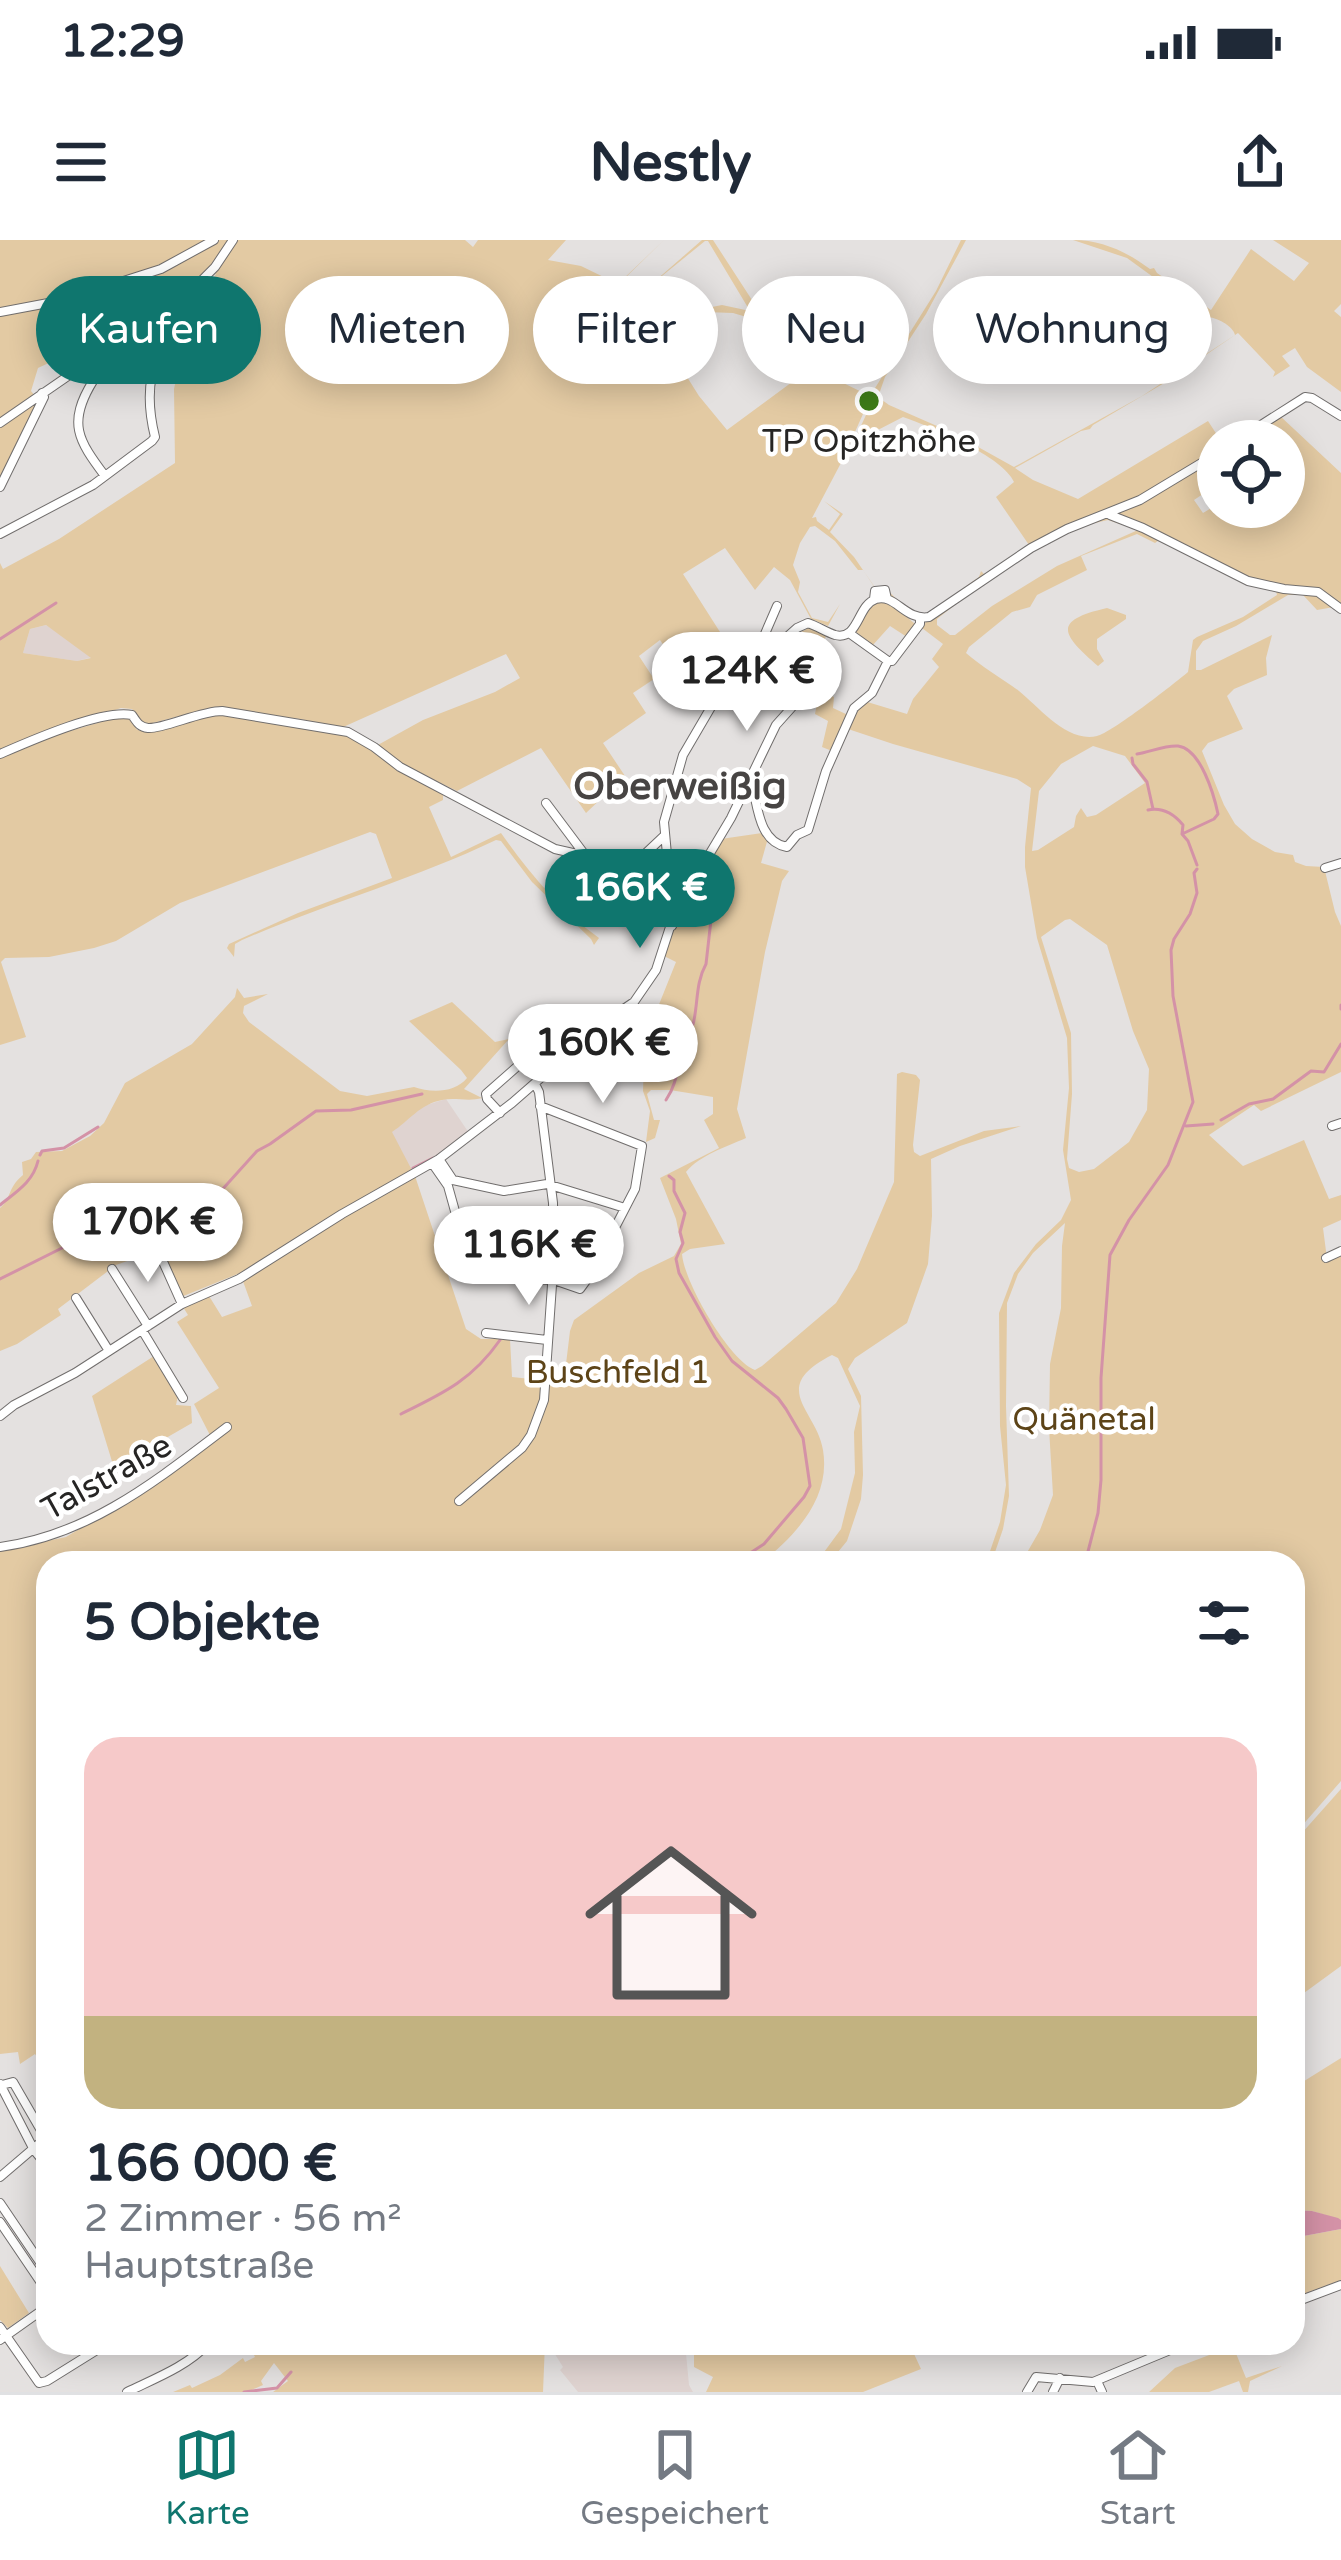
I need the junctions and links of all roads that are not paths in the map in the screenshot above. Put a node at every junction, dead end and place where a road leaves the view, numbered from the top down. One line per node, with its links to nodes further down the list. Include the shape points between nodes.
1 (214, 240): 4 (street, via 161,269)
2 (232, 240): 3 (street)
3 (204, 276)
4 (0, 312)
5 (56, 384): 8 (street)
6 (93, 384): 13 (street, via 77,419 85,449)
7 (150, 384): 13 (street, via 155,437)
8 (42, 393): 11 (street); 14 (street)
9 (1341, 416): 10 (street, via 1304,398)
10 (1269, 420)
11 (0, 423)
12 (1197, 466): 15 (street)
13 (105, 476): 16 (street)
14 (0, 487)
15 (1109, 514): 18 (street, via 1248,581 1318,592); 19 (street, via 1031,548)
16 (1, 531)
17 (777, 607): 22 (street)
18 (1341, 609)
19 (920, 619): 20 (street, via 881,589); 21 (street)
20 (850, 633): 21 (street); 22 (street, via 805,624)
21 (888, 661): 25 (street, via 854,708 808,830 787,847 777,845)
22 (753, 667): 27 (street, via 714,702 690,741)
23 (793, 706): 25 (street)
24 (0, 754): 28 (street, via 113,715 129,714 149,728 222,711 348,732 554,849)
25 (744, 791): 32 (street)
26 (546, 802): 28 (street)
27 (664, 837): 28 (street, via 636,857); 32 (street)
28 (588, 856): 31 (street, via 587,898)
29 (1341, 863): 30 (street)
30 (1325, 868)
31 (628, 915)
32 (670, 927): 33 (street, via 634,1002)
33 (598, 1028): 34 (street, via 580,1011); 35 (street)
34 (527, 1058): 35 (street); 37 (street, via 486,1094)
35 (539, 1080): 36 (street); 37 (street)
36 (540, 1106): 40 (street); 41 (street, via 642,1146)
37 (500, 1113): 38 (street)
38 (435, 1161): 39 (street); 48 (street, via 239,1279)
39 (450, 1182): 40 (street, via 496,1190); 46 (street, via 473,1276)
40 (550, 1185): 41 (street); 46 (street)
41 (625, 1208): 46 (street, via 583,1288)
42 (1341, 1252): 44 (street)
43 (160, 1255): 48 (street)
44 (1326, 1258)
45 (112, 1269): 49 (street)
46 (554, 1280): 51 (street)
47 (76, 1298): 52 (street)
48 (182, 1304): 49 (street)
49 (145, 1328): 52 (street); 53 (street)
50 (486, 1333): 51 (street)
51 (547, 1340): 56 (street, via 544,1400 531,1435)
52 (109, 1351): 54 (street)
53 (183, 1398)
54 (0, 1416)
55 (227, 1427): 57 (street, Talstraße, via 170,1473 80,1526)
56 (459, 1501)
57 (0, 1547)
58 (2, 2083): 59 (street, via 14,2082); 60 (street)
59 (36, 2129)
60 (36, 2134)
61 (36, 2149): 62 (street)
62 (0, 2177)
63 (0, 2203): 65 (street)
64 (0, 2222): 66 (street)
65 (36, 2256)
66 (36, 2273)
67 (1341, 2285): 68 (street)
68 (1305, 2298)
69 (36, 2313): 70 (street)
70 (1, 2334): 71 (street, via 39,2383)
71 (89, 2355)
72 (197, 2355): 76 (street)
73 (1158, 2355): 75 (street)
74 (1060, 2378): 75 (street); 77 (street, via 1036,2377); 78 (street)
75 (1096, 2381): 79 (street)
76 (127, 2392)
77 (1027, 2392)
78 (1053, 2392)
79 (1102, 2392)

